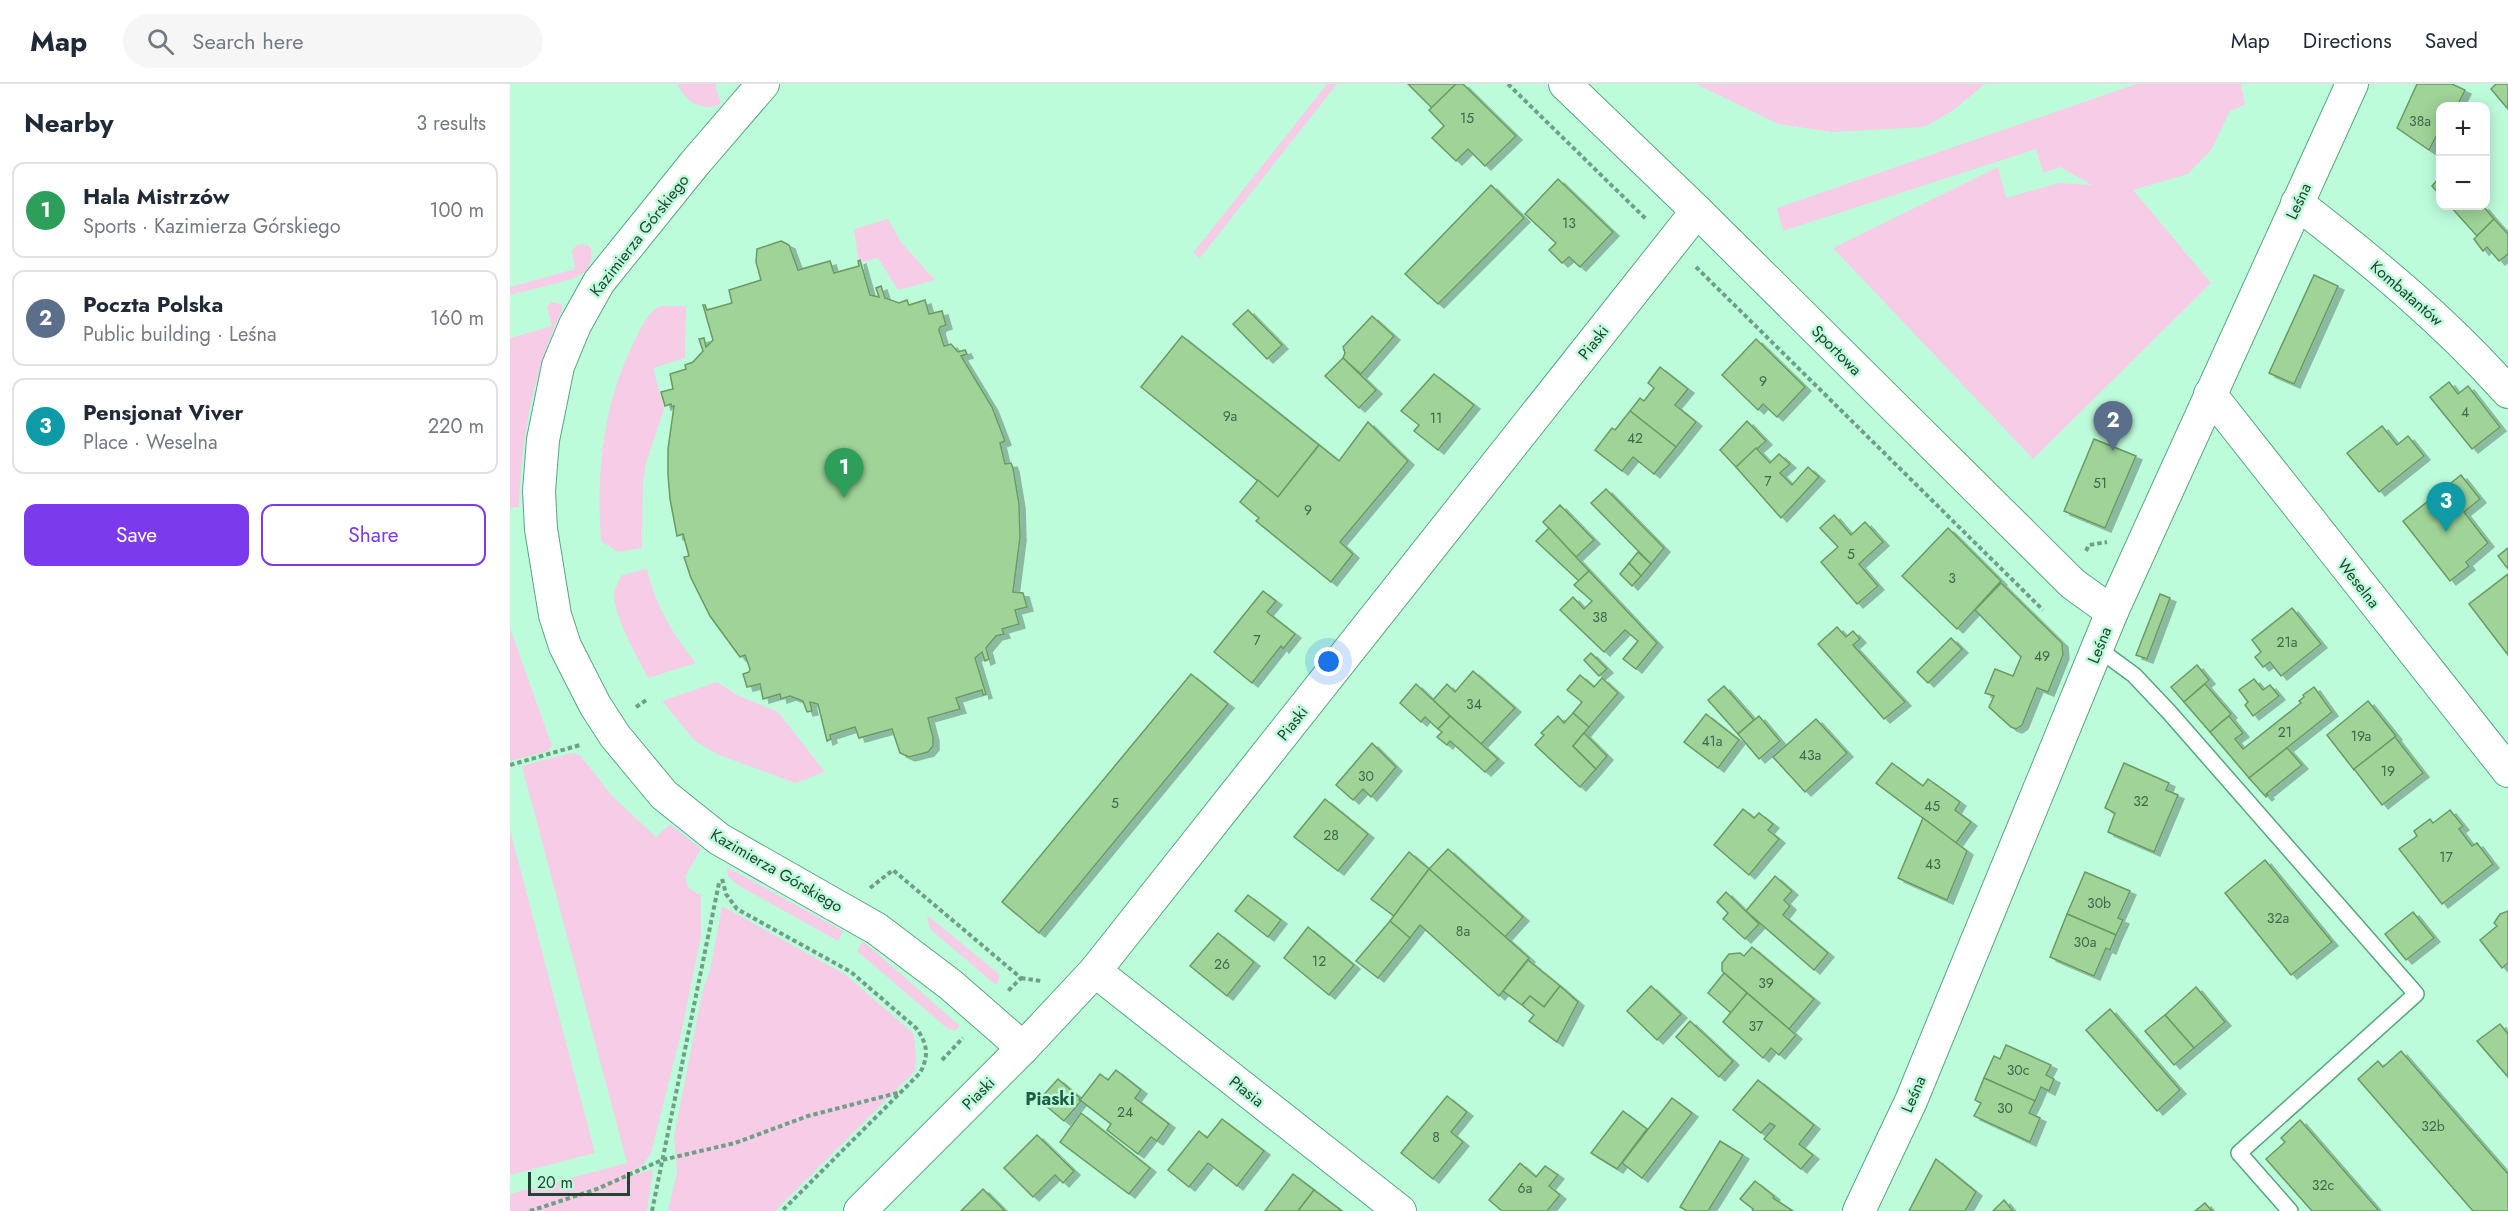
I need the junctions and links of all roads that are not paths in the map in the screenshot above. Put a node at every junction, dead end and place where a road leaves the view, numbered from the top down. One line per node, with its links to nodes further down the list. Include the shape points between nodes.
1 (763, 84): 12 (street, Kazimierza Górskiego, via 592,292 558,366 543,440 539,491 555,615 579,676 615,736 664,795 734,849 877,928 933,970)
2 (1565, 84): 5 (street, Sportowa)
3 (2352, 84): 4 (street, Leśna)
4 (2297, 203): 6 (street, Kombatantów, via 2407,291); 7 (street, Leśna)
5 (1697, 211): 8 (street, Sportowa, via 2073,584); 11 (street, Piaski)
6 (2508, 392)
7 (2210, 394): 8 (street, Leśna); 10 (street, Weselna)
8 (2112, 612): 9 (street, Leśna)
9 (2097, 648): 15 (street, Leśna, via 1911,1101); 16 (lane, via 2134,675 2169,712 2416,994 2239,1154)
10 (2508, 771)
11 (1095, 971): 12 (street, Piaski); 14 (street, Ptasia)
12 (1023, 1048): 13 (street, Piaski)
13 (860, 1211)
14 (1400, 1211)
15 (1859, 1211)
16 (2290, 1211)

